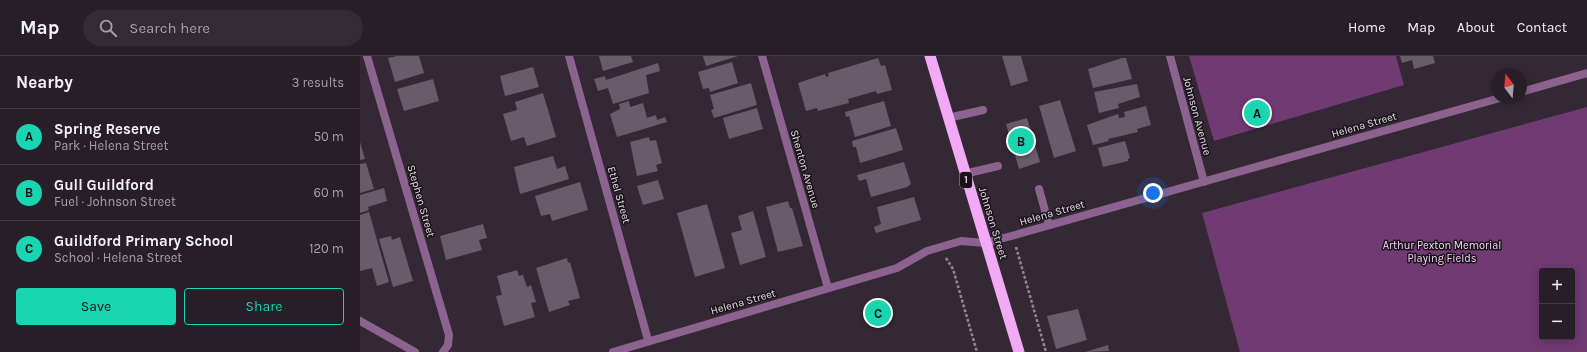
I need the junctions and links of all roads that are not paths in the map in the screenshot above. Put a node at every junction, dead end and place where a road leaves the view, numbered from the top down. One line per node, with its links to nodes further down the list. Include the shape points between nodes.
1 (367, 56): 21 (street, Stephen Street, via 449,335 448,345)
2 (568, 56): 19 (street, Ethel Street)
3 (762, 56): 17 (street, Shenton Avenue)
4 (930, 56): 10 (highway, Johnson Street / 1)
5 (1170, 56): 13 (street, Johnson Avenue)
6 (1587, 73): 7 (street)
7 (1527, 90)
8 (1491, 101): 13 (street, Helena Street)
9 (983, 110): 10 (street)
10 (948, 118): 12 (highway, Johnson Street / 1)
11 (998, 166): 12 (street)
12 (964, 174): 16 (highway, Johnson Street / 1)
13 (1204, 182): 15 (street, Helena Street)
14 (1040, 189): 15 (street)
15 (1050, 225): 16 (street, Helena Street)
16 (985, 243): 17 (street, Helena Street, via 961,241 939,247 897,268); 23 (highway, Johnson Street / 1)
17 (828, 288): 19 (street, Helena Street)
18 (360, 321): 20 (street)
19 (648, 340): 22 (street, Helena Street)
20 (415, 352)
21 (443, 352)
22 (614, 352)
23 (1019, 352)

